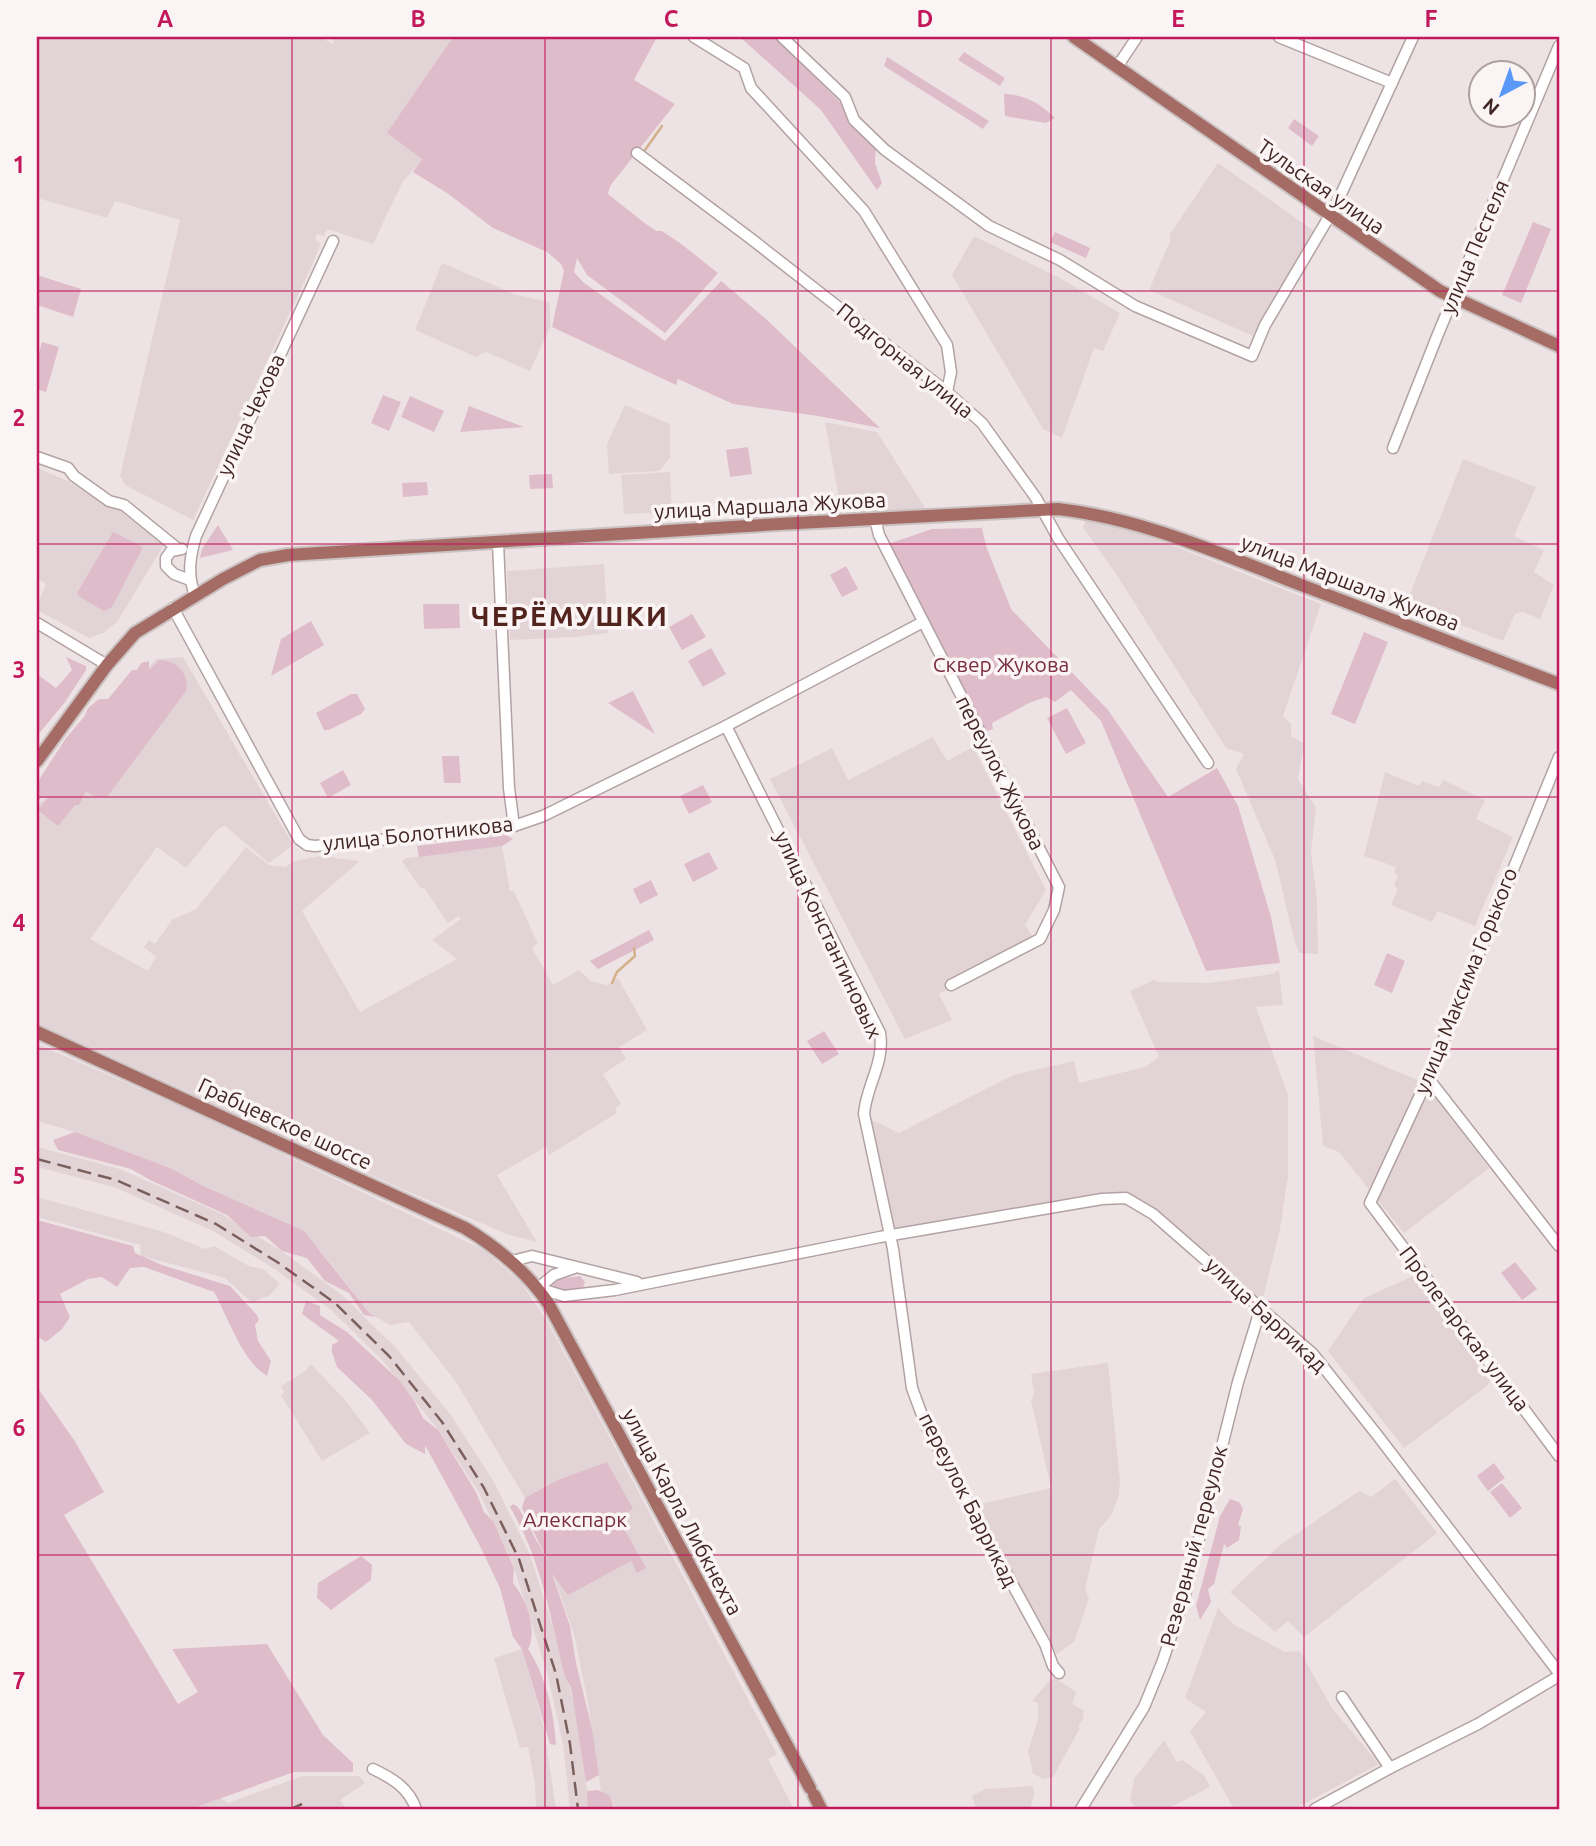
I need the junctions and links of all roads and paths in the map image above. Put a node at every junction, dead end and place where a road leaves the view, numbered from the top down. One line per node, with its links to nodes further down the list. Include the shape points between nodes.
1 (694, 37): 15 (street, via 744,68 751,88 864,211 947,345 951,372)
2 (782, 37): 11 (street, via 845,97 853,120 885,150 989,226 1060,260 1135,306 1252,356)
3 (1074, 37): 8 (main road, Тульская улица)
4 (1137, 37): 8 (street)
5 (1279, 37): 9 (street)
6 (1413, 37): 9 (street)
7 (1559, 46): 13 (street, улица Пестеля)
8 (1117, 67): 11 (main road, Тульская улица)
9 (1392, 83): 11 (street)
10 (637, 153): 15 (street, Подгорная улица)
11 (1329, 216): 13 (main road, Тульская улица)
12 (333, 241): 22 (street, улица Чехова)
13 (1454, 299): 14 (main road, Тульская улица); 16 (street, улица Пестеля)
14 (1559, 346)
15 (947, 392): 18 (street, Подгорная улица, via 982,423)
16 (1394, 448)
17 (37, 457): 21 (street, via 68,468)
18 (1043, 510): 19 (main road, улица Маршала Жукова); 29 (main road, улица Маршала Жукова, via 1096,514 1149,527); 33 (street, Подгорная улица)
19 (875, 519): 20 (main road, улица Маршала Жукова); 26 (street, переулок Жукова)
20 (498, 543): 24 (main road, улица Маршала Жукова, via 274,557); 35 (street)
21 (178, 549): 22 (street); 23 (street, via 166,558 166,566)
22 (192, 550): 23 (street, улица Чехова)
23 (190, 580): 24 (street, улица Чехова)
24 (195, 595): 25 (main road, улица Маршала Жукова)
25 (173, 608): 28 (main road, улица Маршала Жукова, via 135,633); 35 (street, улица Болотникова, via 299,839 307,845)
26 (923, 622): 30 (street, улица Болотникова); 36 (street, переулок Жукова, via 1059,887 1040,939)
27 (37, 623): 28 (street)
28 (107, 665): 32 (main road, улица Маршала Жукова)
29 (1559, 684)
30 (726, 726): 35 (street, улица Болотникова); 40 (street, улица Константиновых, via 880,1033 881,1052 864,1114)
31 (1559, 757): 34 (street, улица Максима Горького)
32 (37, 761)
33 (1208, 763)
34 (1556, 775): 38 (street, улица Максима Горького)
35 (514, 826)
36 (951, 985)
37 (37, 1032): 42 (main road, Грабцевское шоссе, via 465,1228)
38 (1428, 1078): 39 (street, улица Максима Горького); 41 (street)
39 (1370, 1203): 51 (street, Пролетарская улица)
40 (890, 1235): 45 (street); 49 (street, улица Баррикад, via 1126,1198 1153,1214); 52 (street, переулок Баррикад, via 912,1388 926,1426)
41 (1559, 1246)
42 (512, 1261): 43 (street, via 532,1256); 46 (main road, улица Карла Либкнехта)
43 (575, 1268): 44 (street); 46 (street, via 554,1275)
44 (588, 1272): 45 (street); 47 (street, via 591,1283)
45 (640, 1283): 47 (street)
46 (538, 1288): 48 (street); 50 (main road, улица Карла Либкнехта)
47 (586, 1293): 48 (street)
48 (571, 1296): 50 (street)
49 (1261, 1307): 53 (street, улица Баррикад, via 1331,1375); 59 (street, Резервный переулок, via 1185,1595 1162,1663 1144,1707)
50 (554, 1317): 58 (main road, улица Карла Либкнехта)
51 (1559, 1456)
52 (1059, 1673)
53 (1559, 1674): 55 (street, via 1468,1729)
54 (1342, 1697): 55 (street)
55 (1390, 1768): 60 (street)
56 (373, 1769): 57 (street, via 406,1790)
57 (416, 1809)
58 (821, 1809)
59 (1080, 1809)
60 (1315, 1809)

